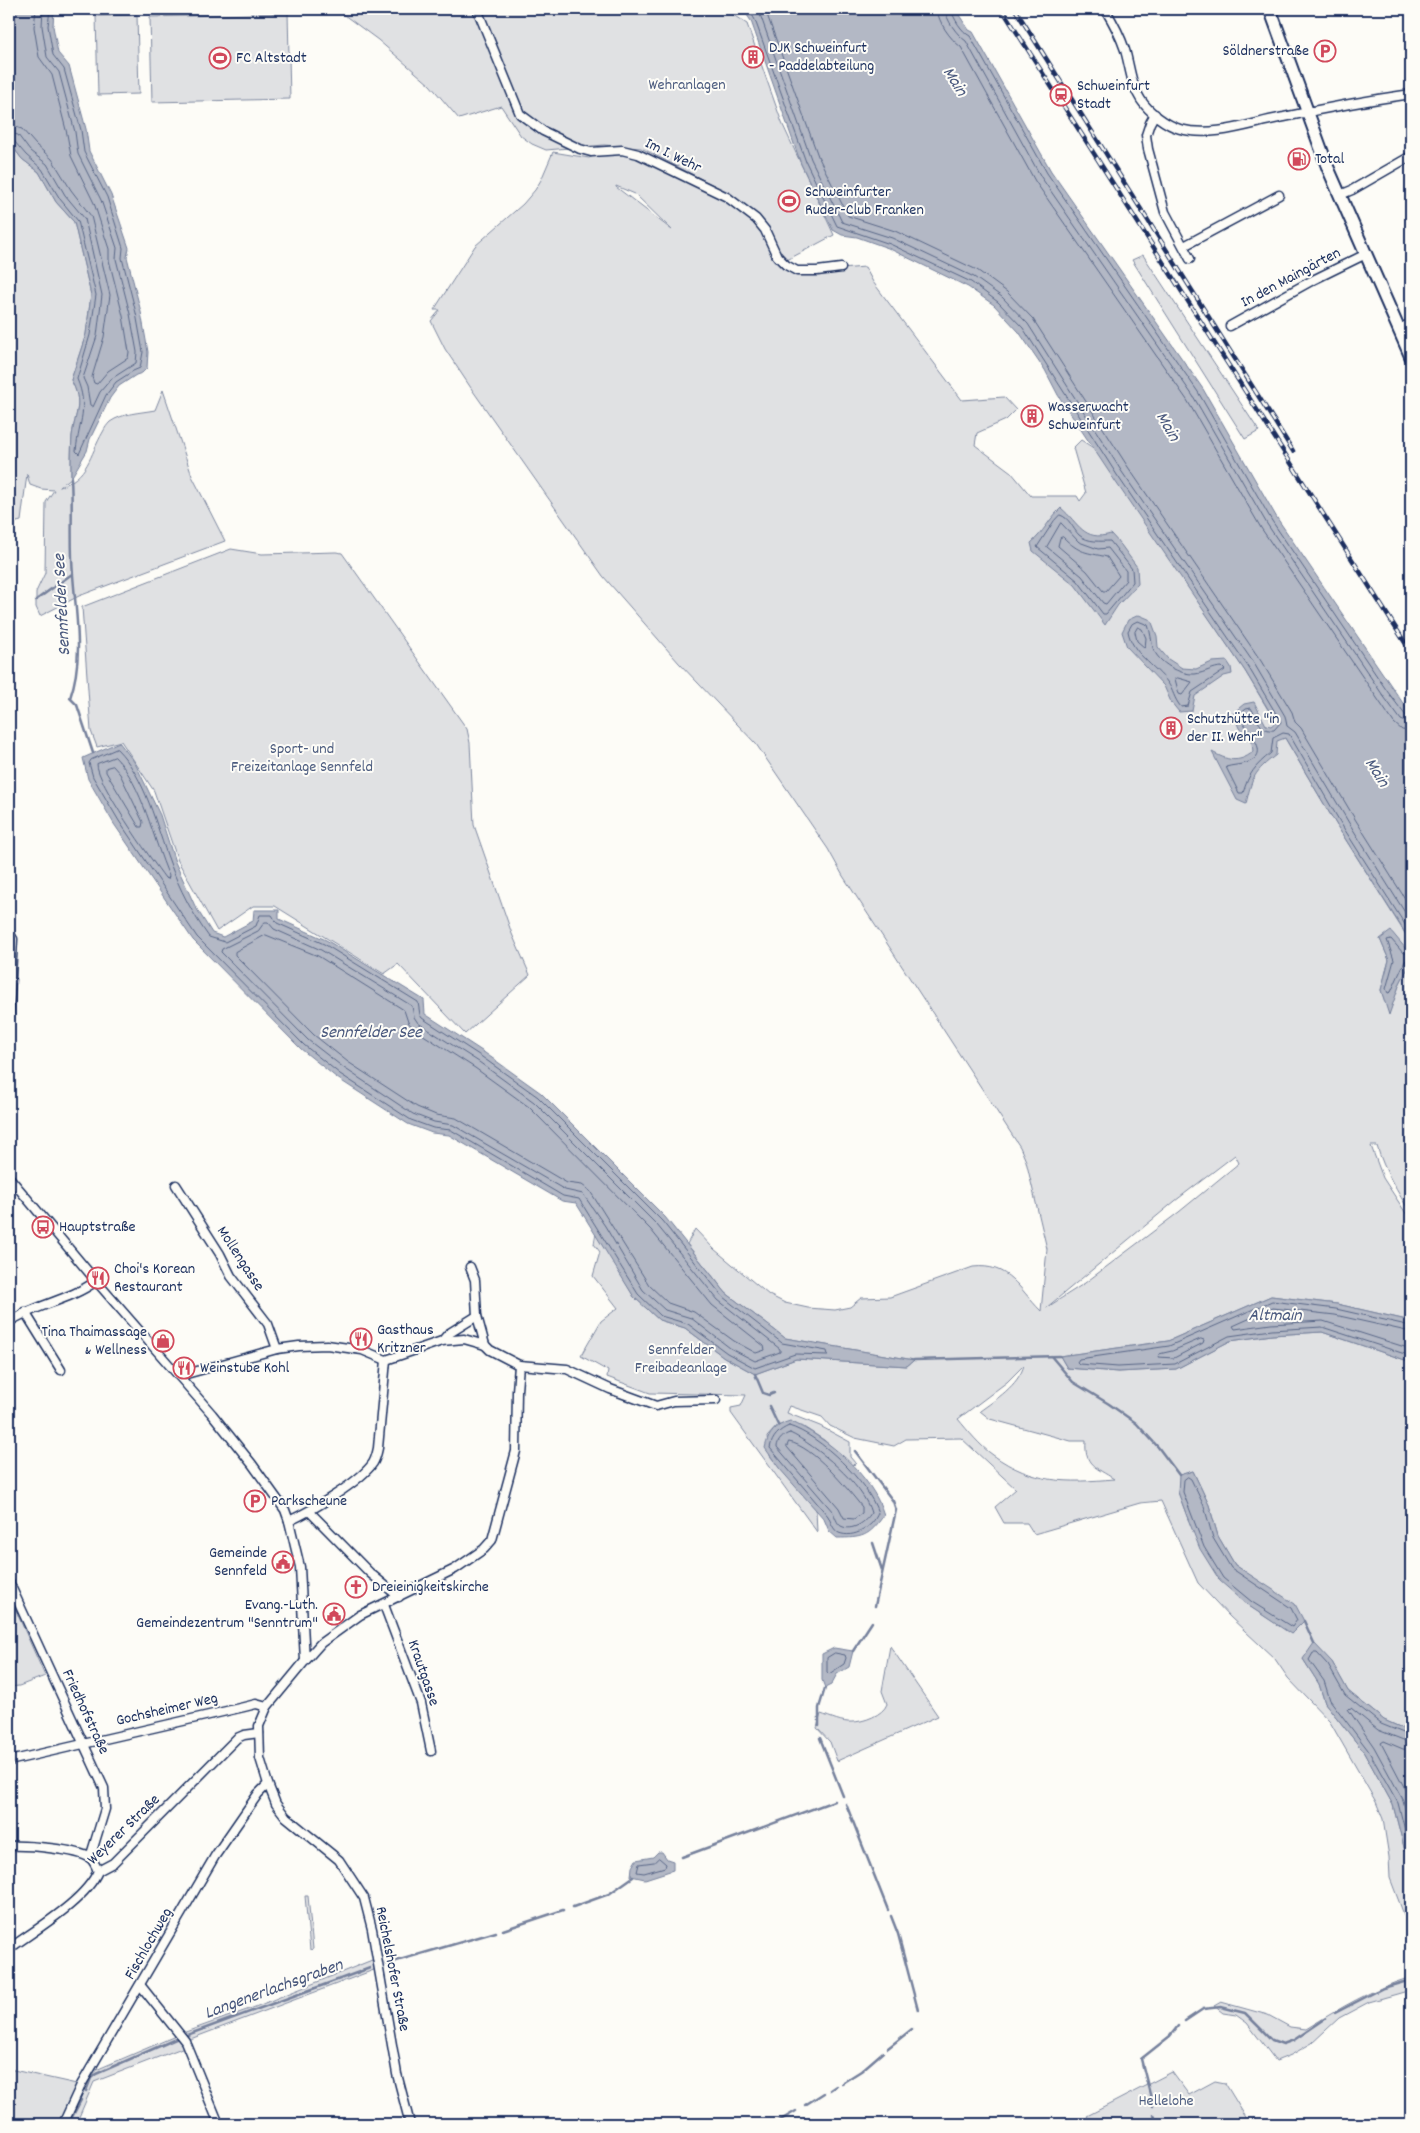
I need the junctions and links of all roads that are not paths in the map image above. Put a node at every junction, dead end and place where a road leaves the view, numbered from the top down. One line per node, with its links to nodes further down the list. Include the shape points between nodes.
1 (477, 9): 13 (street, Im I. Wehr, via 520,114 531,124 586,152 622,150 638,154 727,197 756,219 777,256 797,271)
2 (1105, 9): 6 (street, via 1124,49 1136,91)
3 (1270, 9): 5 (main road)
4 (1411, 94): 5 (street)
5 (1308, 113): 6 (street, via 1210,132 1179,129); 9 (main road)
6 (1155, 114): 10 (street, via 1146,135 1148,149 1165,212)
7 (1411, 156): 9 (street)
8 (1280, 195): 10 (street)
9 (1340, 195): 11 (main road)
10 (1184, 246): 12 (street)
11 (1366, 254): 15 (street, In den Maingärten); 16 (main road)
12 (1190, 259)
13 (841, 268)
14 (1411, 323): 16 (street)
15 (1230, 326)
16 (1399, 329): 17 (main road)
17 (1411, 357)
18 (9, 933): 19 (street, via 14,939)
19 (9, 1014)
20 (9, 1177): 23 (street)
21 (176, 1184): 29 (street, Mollengasse, via 232,1276 268,1324)
22 (470, 1267): 25 (street, via 477,1290)
23 (96, 1281): 24 (street, via 74,1294); 33 (street)
24 (25, 1312): 26 (street); 32 (street)
25 (477, 1316): 27 (street); 28 (street)
26 (9, 1322)
27 (442, 1341): 28 (street, via 464,1340); 30 (street)
28 (484, 1345): 31 (street)
29 (278, 1349): 30 (street, via 327,1345 362,1350); 33 (street)
30 (386, 1360): 35 (street, via 376,1457 362,1474)
31 (519, 1365): 34 (street, via 567,1369 656,1406 674,1401); 38 (street, via 516,1451 492,1540 455,1569)
32 (61, 1370)
33 (179, 1376): 36 (street, via 252,1464)
34 (716, 1400)
35 (310, 1512): 36 (street); 38 (street, via 370,1573)
36 (289, 1521): 40 (street, via 300,1567)
37 (9, 1582): 43 (street, Friedhofstraße)
38 (399, 1597): 39 (street)
39 (384, 1604): 40 (street, via 360,1615); 44 (street, Krautgasse, via 421,1703)
40 (305, 1660): 41 (street)
41 (267, 1708): 42 (street, Reichelshofer Straße); 43 (street, Gochsheimer Weg, via 256,1704)
42 (259, 1733): 46 (street, Reichelshofer Straße, via 260,1758); 49 (street, Weyerer Straße, via 237,1738 114,1863)
43 (85, 1744): 45 (street, Gochsheimer Weg); 48 (street, Friedhofstraße, via 106,1799)
44 (431, 1751)
45 (9, 1761)
46 (268, 1784): 51 (street, Fischlochweg, via 215,1856); 54 (street, Reichelshofer Straße, via 276,1804 286,1816 339,1860 364,1898 397,2074)
47 (9, 1846): 48 (street, via 41,1847)
48 (90, 1858): 49 (street)
49 (98, 1870): 50 (street, Weyerer Straße, via 94,1882 78,1898)
50 (9, 1949)
51 (141, 1986): 52 (street, Fischlochweg, via 81,2085); 53 (street, via 185,2041)
52 (64, 2124)
53 (219, 2124)
54 (410, 2124)

